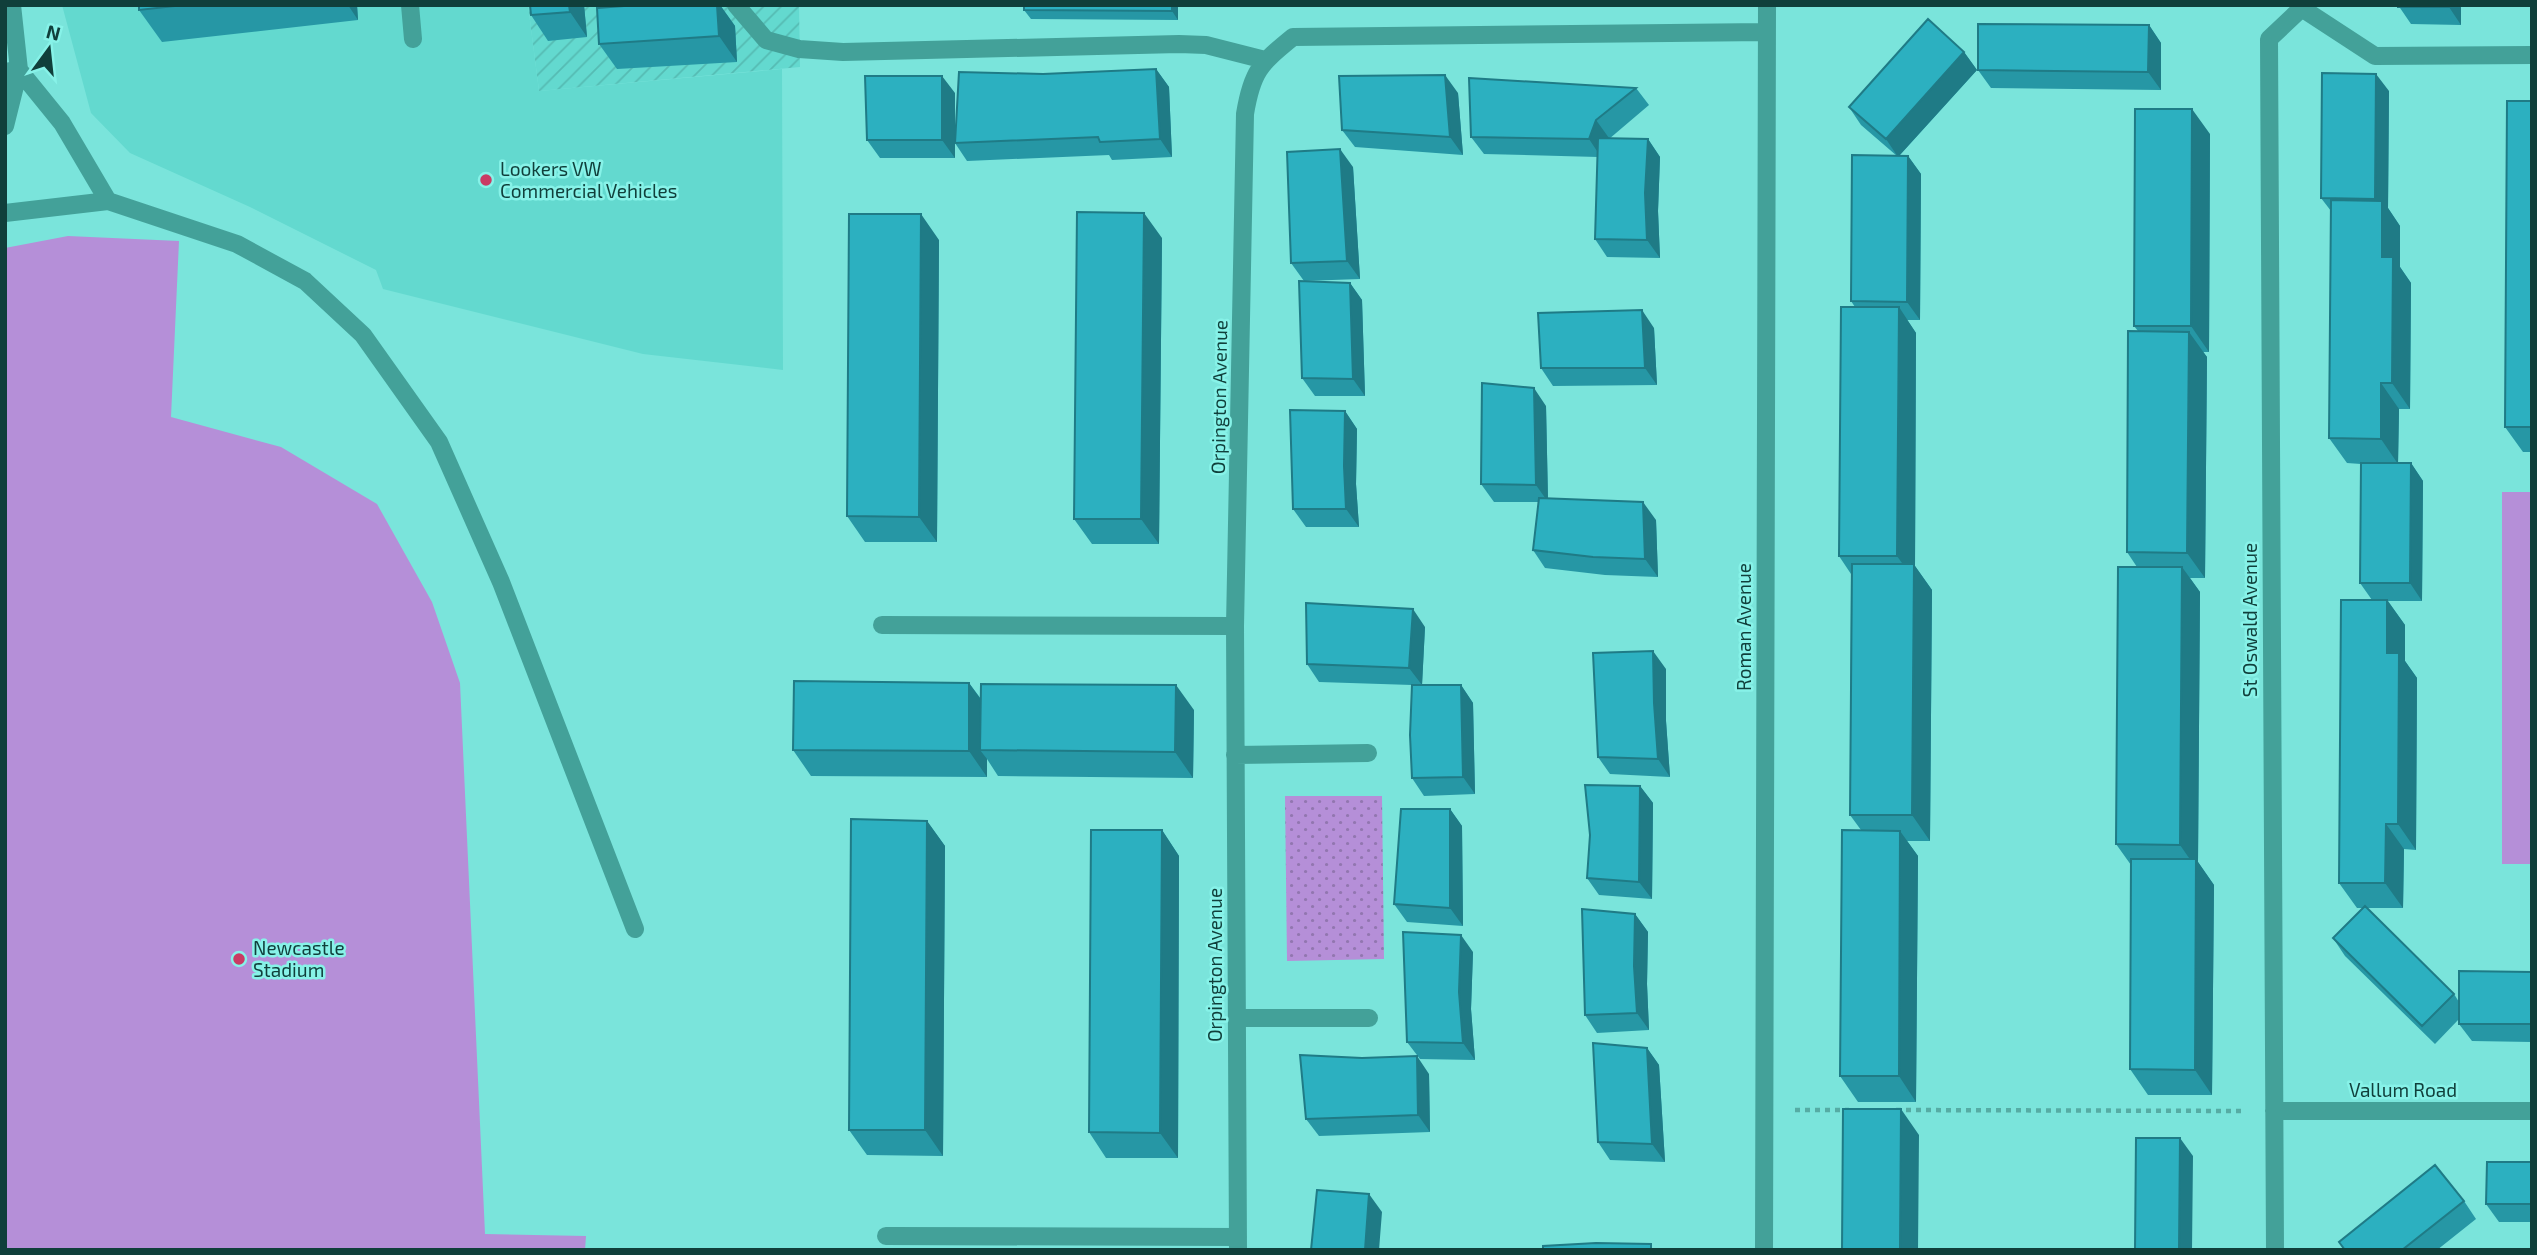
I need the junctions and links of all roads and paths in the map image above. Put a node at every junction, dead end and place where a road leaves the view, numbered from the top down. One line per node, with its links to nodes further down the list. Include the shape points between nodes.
1 (12, 5): 10 (street)
2 (410, 5): 7 (street)
3 (736, 5): 9 (street, via 766,40 799,49 843,52 1179,44)
4 (1767, 5): 6 (street, Roman Avenue)
5 (2304, 7): 8 (street, via 2375,55); 24 (street, St Oswald Avenue, via 2269,39)
6 (1766, 32): 9 (street, Orpington Avenue, via 1293,37); 21 (street, Roman Avenue)
7 (413, 39)
8 (2532, 55)
9 (1265, 60): 15 (street, Orpington Avenue, via 1250,85 1245,114)
10 (12, 71): 11 (street); 12 (street, via 62,123)
11 (5, 127)
12 (108, 201): 13 (street); 18 (street, via 237,244 305,281 363,335 439,442 501,582)
13 (5, 213)
14 (882, 625): 15 (street)
15 (1235, 626): 17 (street, Orpington Avenue)
16 (1368, 752): 17 (street)
17 (1235, 755): 19 (street, Orpington Avenue)
18 (635, 929)
19 (1237, 1018): 20 (street); 27 (street, Orpington Avenue)
20 (1369, 1018)
21 (1764, 1110): 22 (path); 28 (street, Roman Avenue)
22 (1861, 1110)
23 (1888, 1110): 24 (path)
24 (2274, 1111): 25 (street, Vallum Road); 29 (street, St Oswald Avenue)
25 (2532, 1111)
26 (886, 1236): 27 (street)
27 (1238, 1243)
28 (1765, 1250)
29 (2274, 1250)

